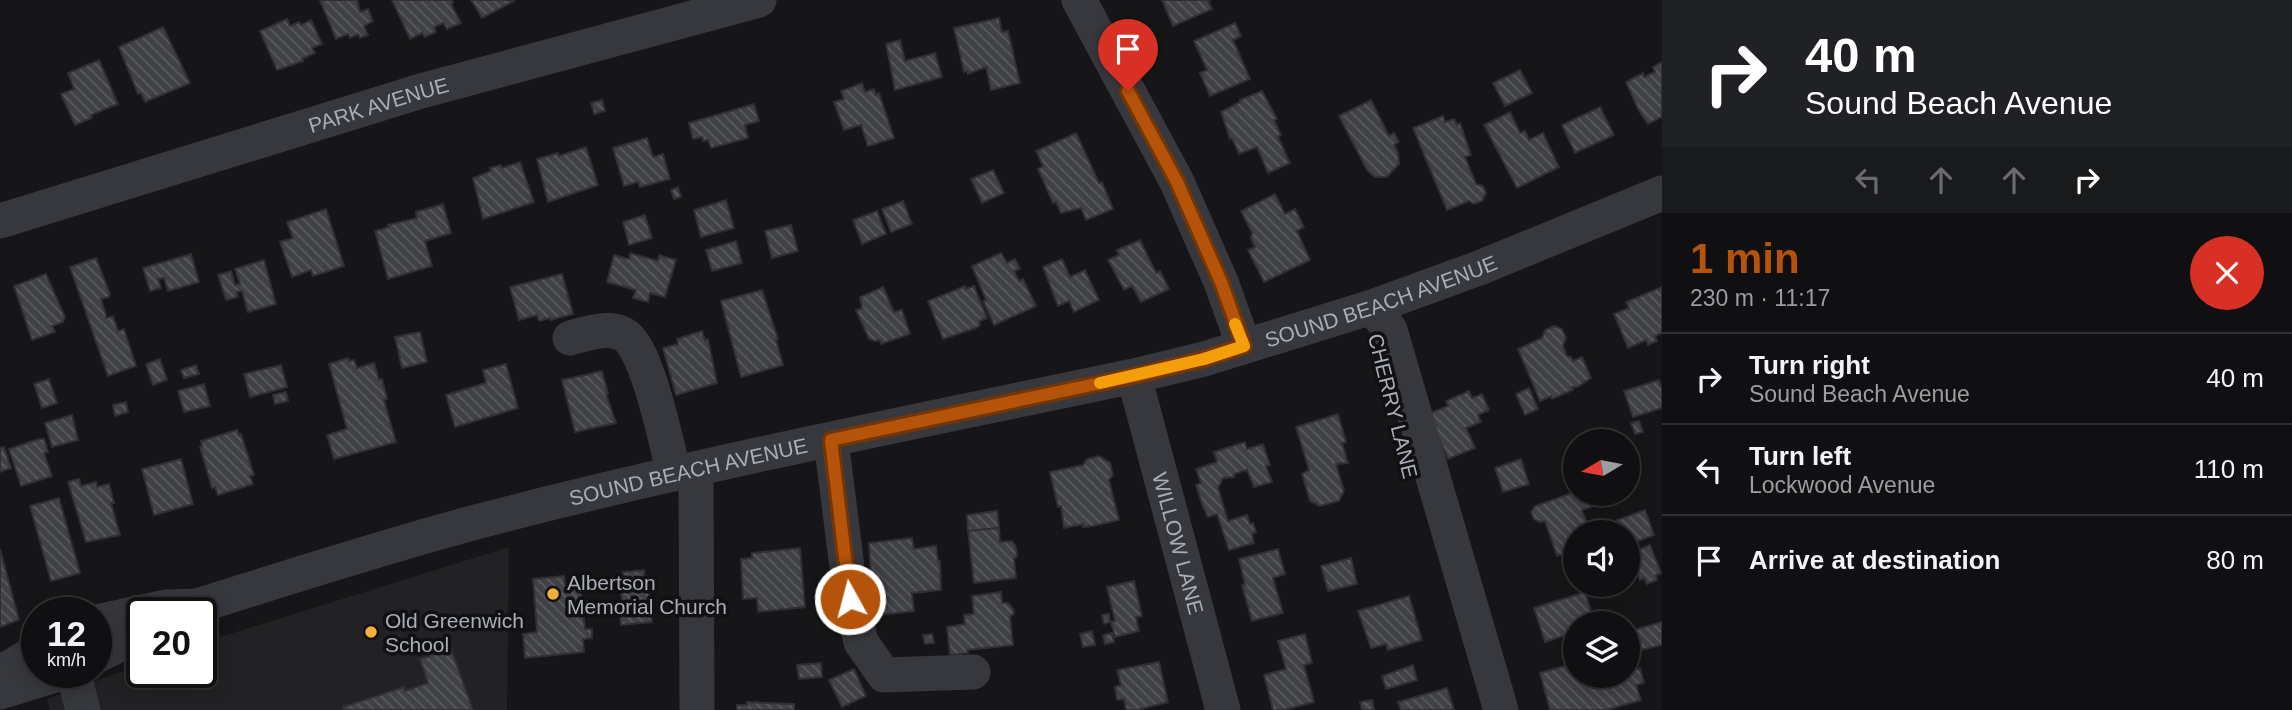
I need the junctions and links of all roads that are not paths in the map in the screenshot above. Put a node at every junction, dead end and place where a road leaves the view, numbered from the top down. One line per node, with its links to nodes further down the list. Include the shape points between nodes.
1 (759, 0): 4 (street, PARK AVENUE, via 421,91)
2 (1079, 0): 7 (street, via 1177,182)
3 (1662, 193): 5 (street, SOUND BEACH AVENUE)
4 (0, 221)
5 (1372, 307): 7 (street, SOUND BEACH AVENUE); 21 (street, CHERRY LANE, via 1372,337); 22 (street, CHERRY LANE, via 1390,330)
6 (570, 338): 10 (street, via 607,331 619,332 634,342)
7 (1244, 346): 8 (street, SOUND BEACH AVENUE)
8 (1134, 376): 9 (street, SOUND BEACH AVENUE); 20 (street, WILLOW LANE)
9 (831, 440): 10 (street, SOUND BEACH AVENUE); 13 (street, via 850,599 861,642 884,676)
10 (685, 472): 11 (street, SOUND BEACH AVENUE, via 364,553); 19 (street)
11 (217, 601)
12 (21, 670): 14 (street)
13 (973, 671)
14 (0, 673)
15 (21, 681): 17 (street)
16 (66, 688): 18 (street)
17 (0, 692)
18 (83, 710)
19 (697, 710)
20 (1223, 710)
21 (1476, 710)
22 (1501, 710)

